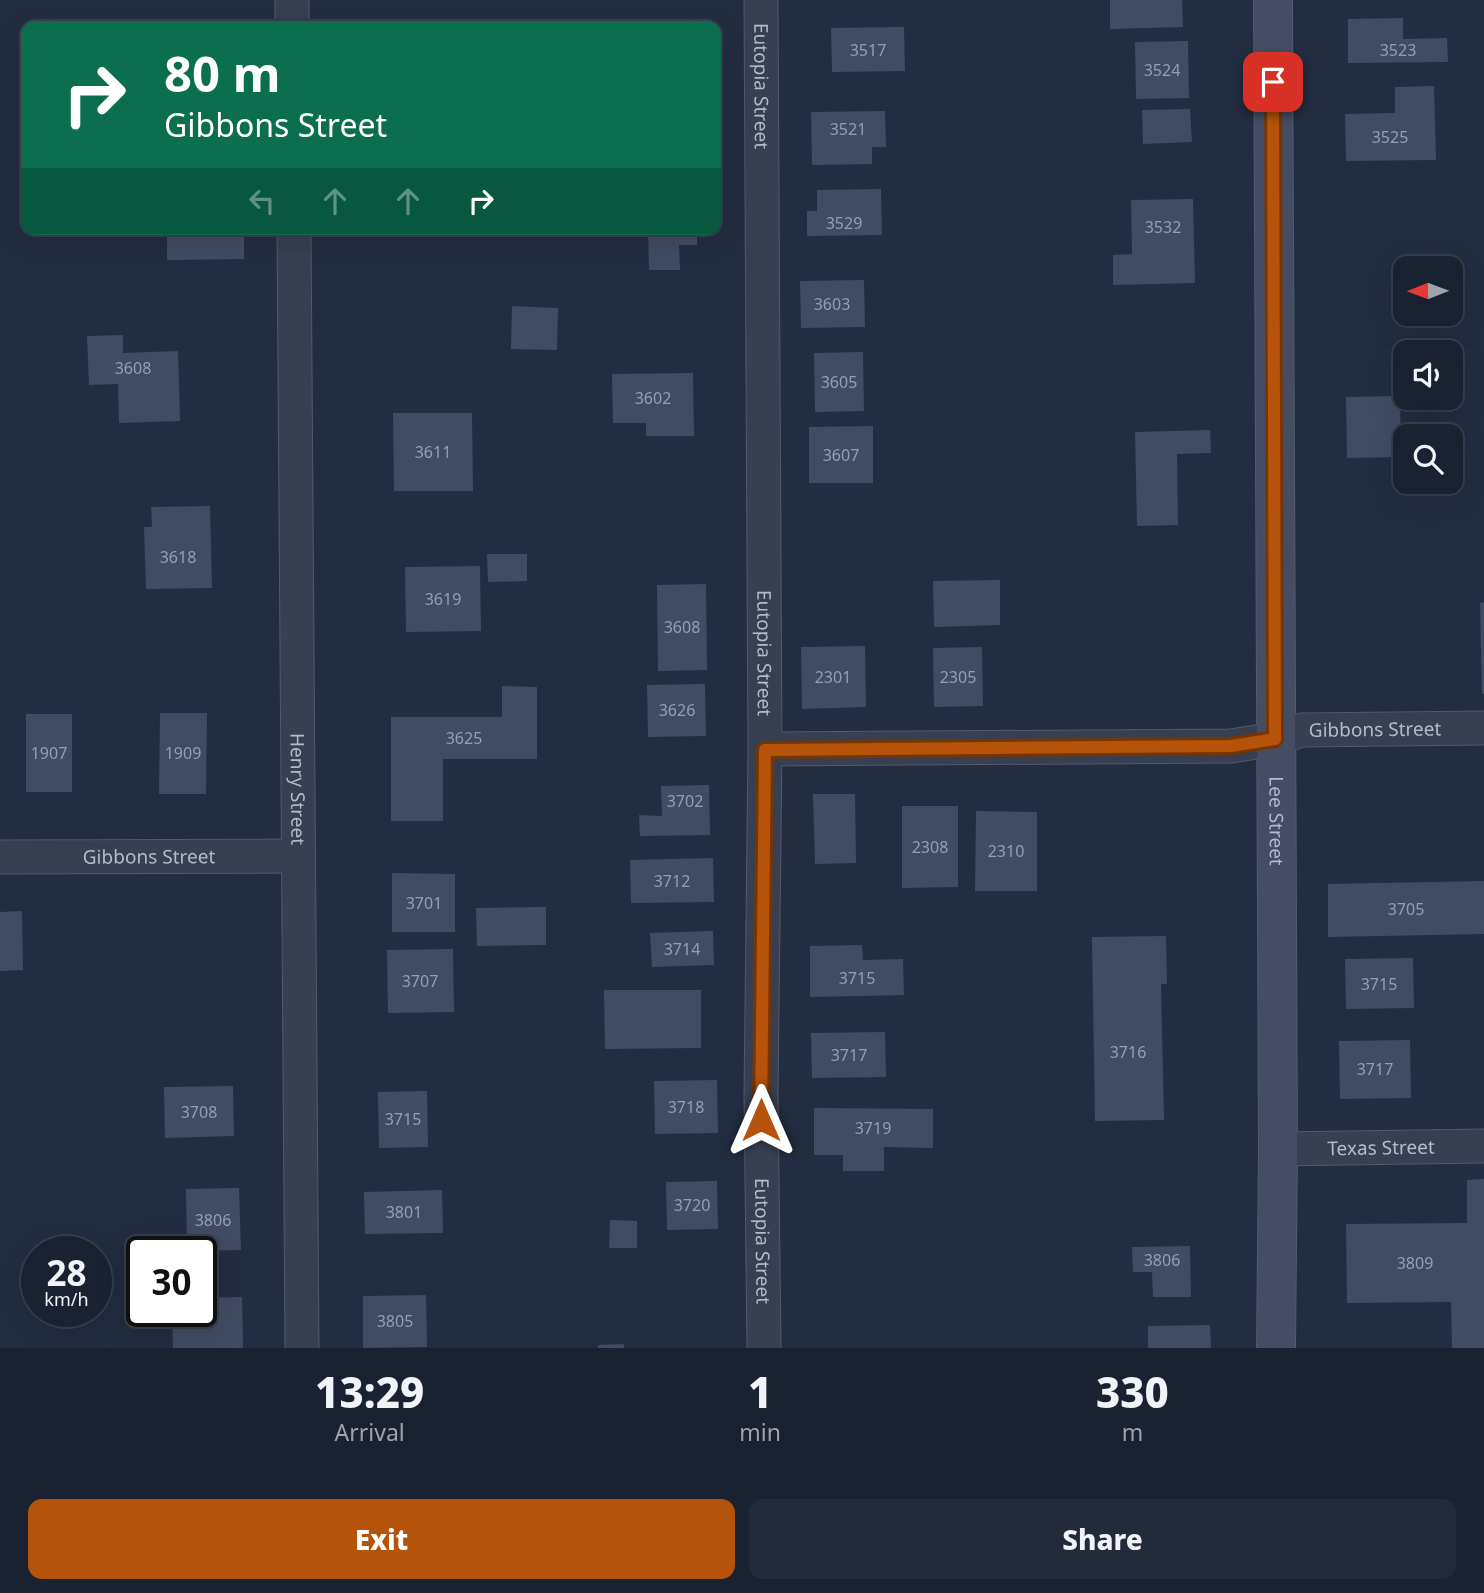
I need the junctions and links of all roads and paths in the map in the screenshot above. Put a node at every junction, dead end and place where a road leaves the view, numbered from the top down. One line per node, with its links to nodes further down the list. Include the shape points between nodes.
1 (292, 0): 4 (street)
2 (761, 0): 8 (street, Eutopia Street)
3 (1273, 0): 7 (main road, Lee Street)
4 (292, 21)
5 (294, 235): 9 (street, Henry Street)
6 (1484, 727): 7 (street, Gibbons Street, via 1302,730)
7 (1275, 739): 8 (street, Gibbons Street, via 1231,746); 12 (main road, Lee Street)
8 (765, 750): 14 (street, Eutopia Street)
9 (299, 856): 10 (street, Gibbons Street); 13 (street, Henry Street)
10 (0, 857)
11 (1484, 1146): 12 (street, Texas Street)
12 (1278, 1149): 15 (main road, Lee Street)
13 (302, 1348)
14 (764, 1348)
15 (1276, 1348)

